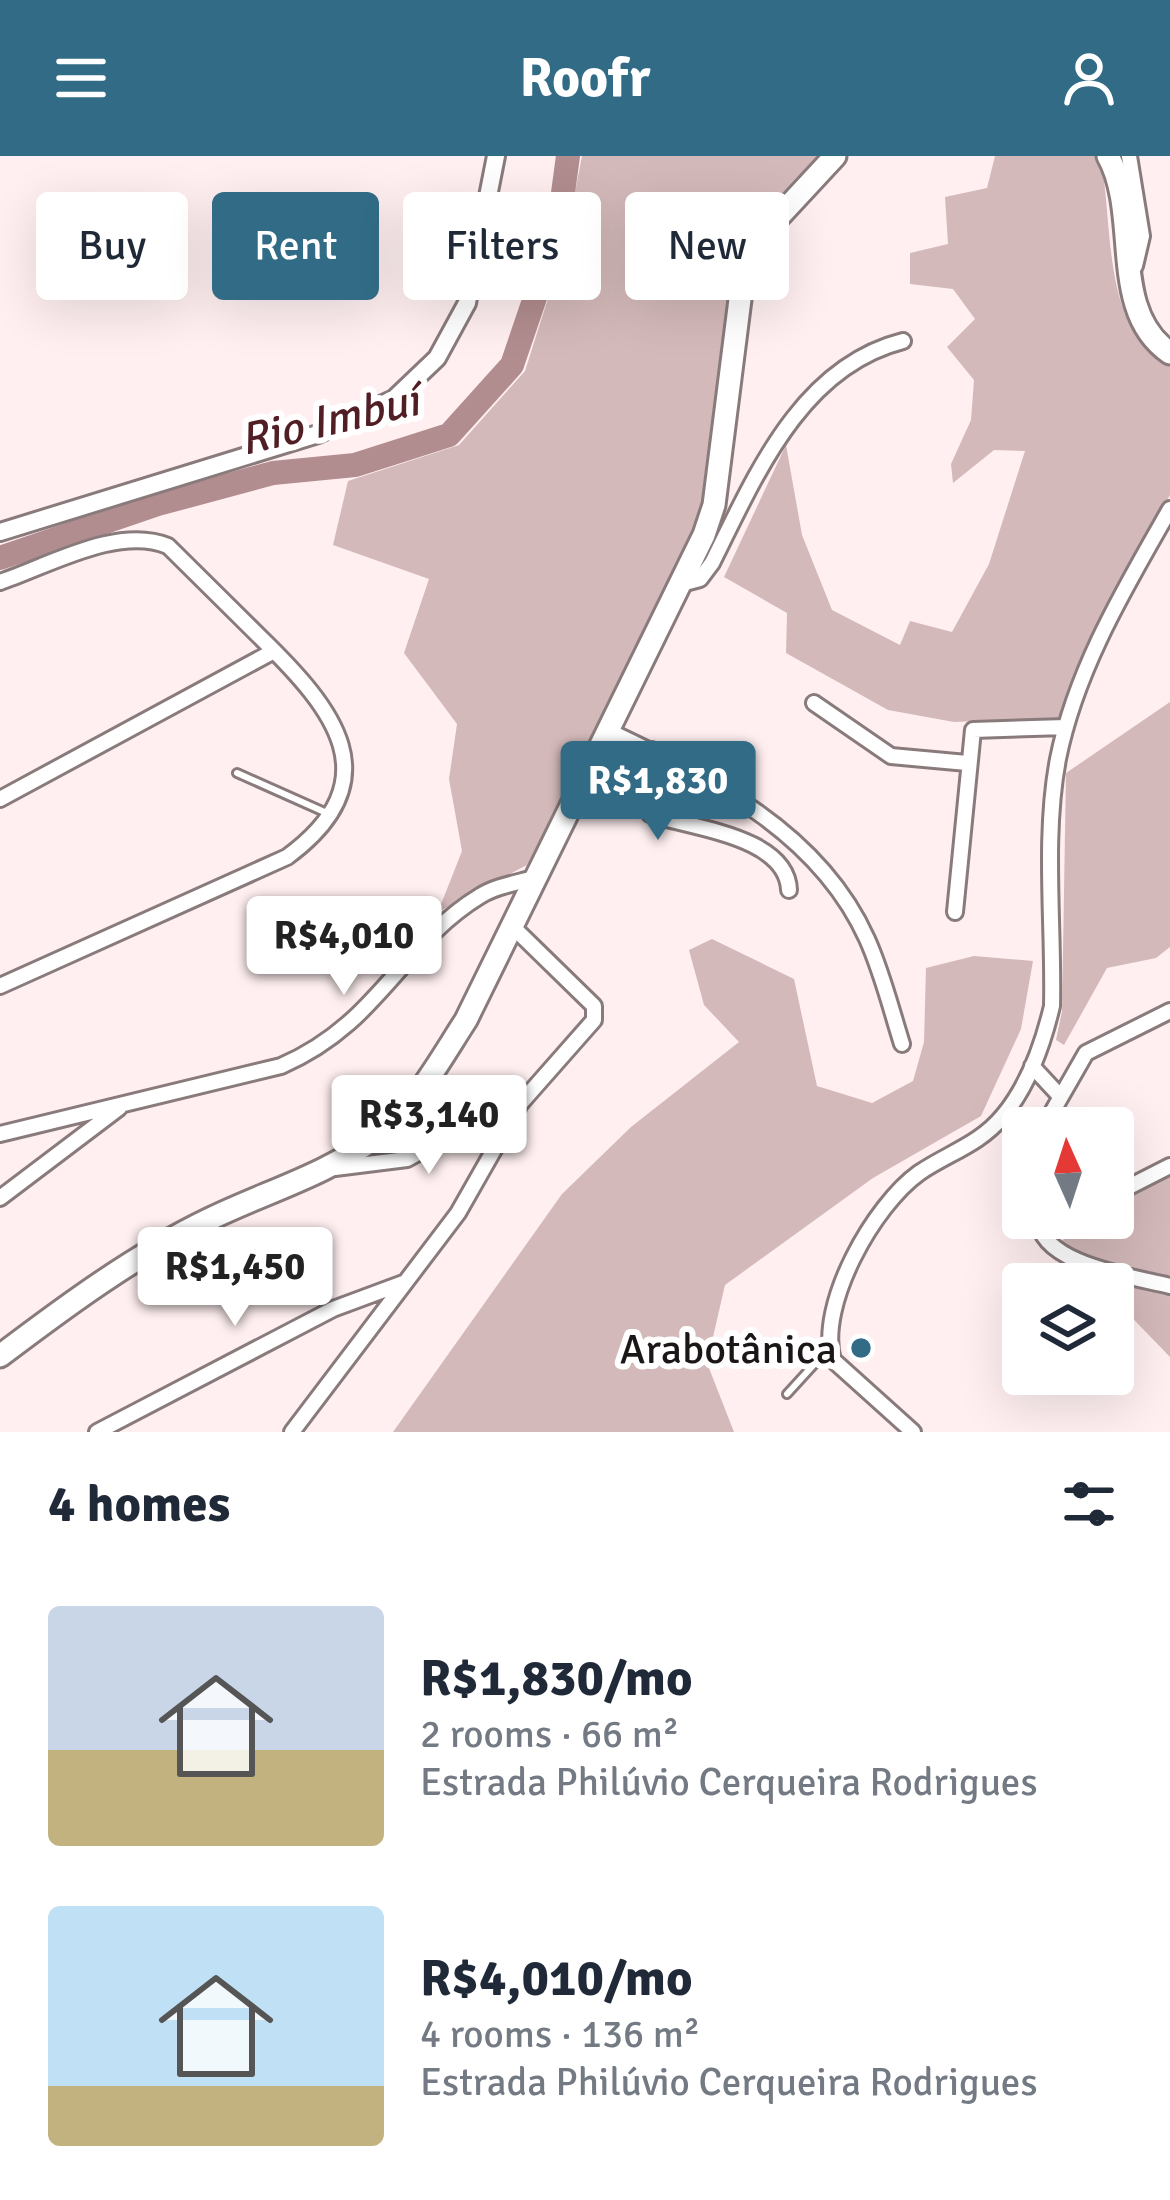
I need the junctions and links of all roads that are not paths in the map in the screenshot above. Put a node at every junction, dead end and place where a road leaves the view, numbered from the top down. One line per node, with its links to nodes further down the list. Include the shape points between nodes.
1 (496, 156): 9 (street, via 467,303 437,358 394,399 318,434)
2 (835, 156): 11 (main road, via 746,252 714,505)
3 (1108, 156): 5 (main road, via 1125,206)
4 (1129, 156): 5 (street, via 1142,236)
5 (1132, 277): 7 (main road, via 1144,325)
6 (903, 341): 11 (street, via 820,385 790,422 712,563)
7 (1170, 352)
8 (1170, 509): 14 (street, via 1112,610)
9 (0, 532)
10 (0, 582): 12 (street, via 123,540 153,540)
11 (685, 583): 15 (main road)
12 (274, 651): 19 (street); 20 (street, via 326,707 342,744 346,779)
13 (814, 703): 17 (street, via 891,756)
14 (1066, 728): 17 (street, via 973,730); 28 (street, via 1052,857 1052,1006)
15 (607, 730): 16 (street); 21 (main road)
16 (652, 750): 22 (street, via 640,782 650,814 738,837 782,867); 27 (street, via 711,778 810,858 866,937)
17 (967, 763): 23 (street)
18 (237, 773): 20 (lane)
19 (0, 799)
20 (332, 816): 25 (street, via 287,856)
21 (534, 878): 24 (main road); 30 (street, via 478,896 355,1022 308,1054)
22 (789, 890)
23 (955, 912)
24 (512, 926): 31 (street, via 596,1012 583,1038); 35 (main road, via 466,1019 408,1105 376,1137)
25 (0, 986)
26 (1170, 1011): 29 (street, via 1086,1052)
27 (902, 1044)
28 (1033, 1066): 29 (street); 41 (street, via 1004,1115 972,1146 917,1174 874,1228 837,1291)
29 (1058, 1094): 32 (street)
30 (128, 1101): 33 (street); 37 (street)
31 (520, 1104): 35 (street, via 407,1159); 39 (street, via 458,1213)
32 (1052, 1107)
33 (0, 1134)
34 (1170, 1166): 36 (street)
35 (324, 1168): 42 (main road, via 206,1220 71,1301)
36 (1134, 1184)
37 (0, 1198)
38 (1046, 1239): 40 (street, via 1073,1261)
39 (403, 1283): 44 (street, via 313,1318); 45 (street)
40 (1170, 1286)
41 (829, 1348): 43 (lane); 46 (street, via 845,1376)
42 (0, 1355)
43 (787, 1394)
44 (97, 1432)
45 (292, 1432)
46 (913, 1432)

